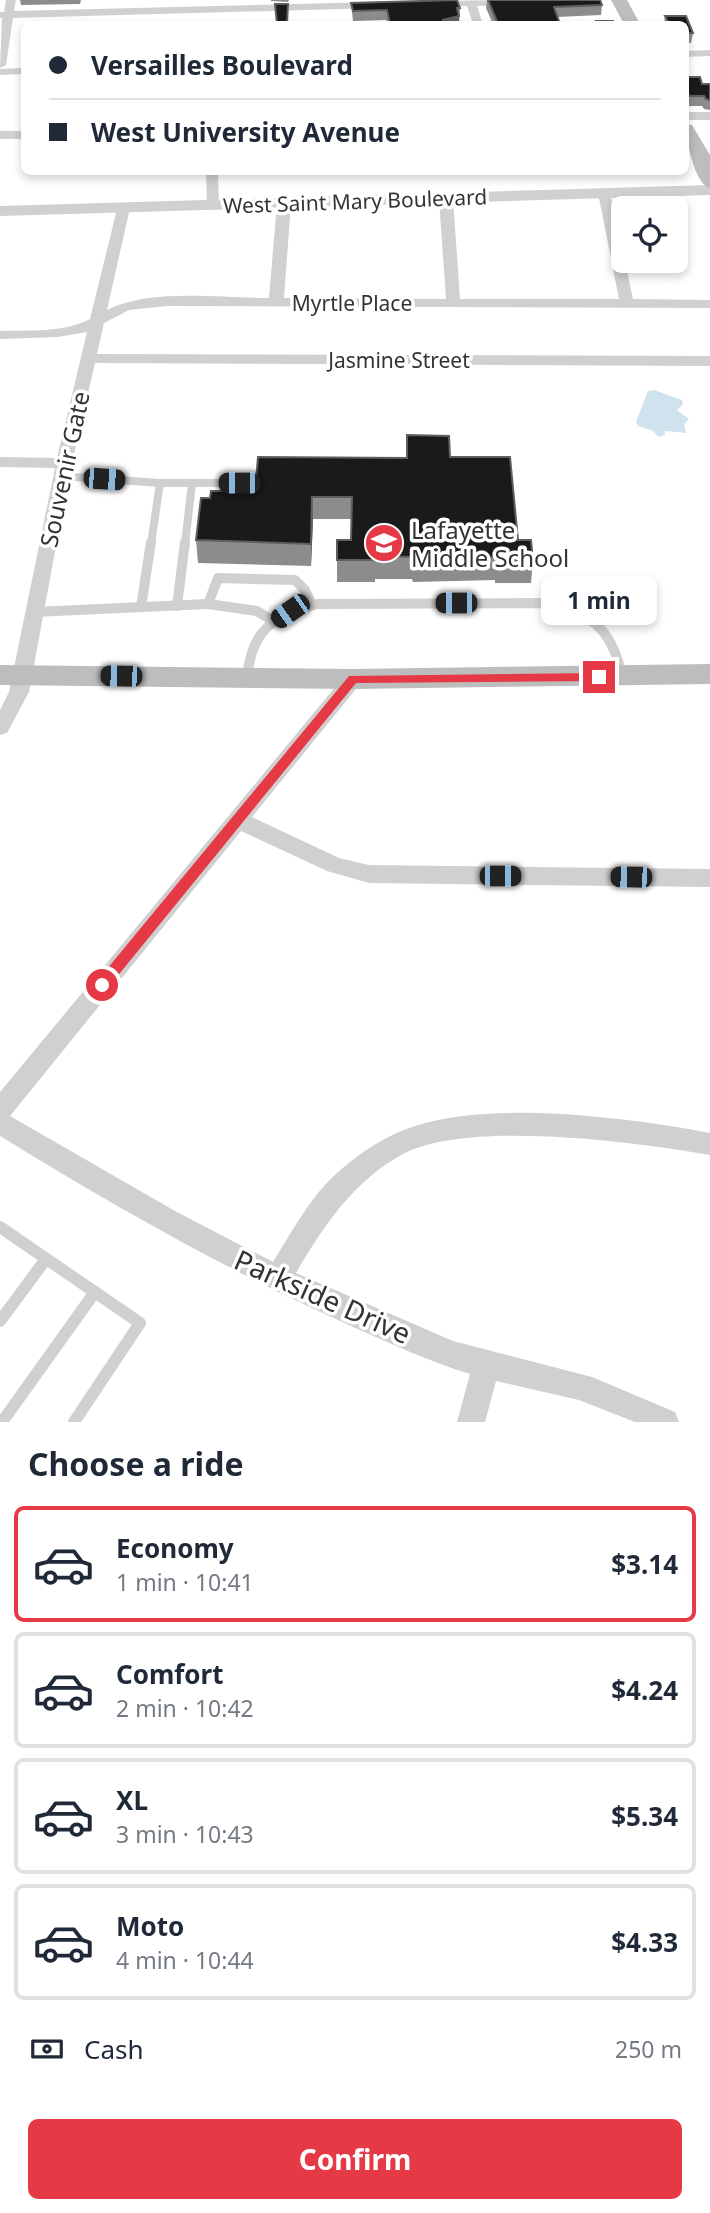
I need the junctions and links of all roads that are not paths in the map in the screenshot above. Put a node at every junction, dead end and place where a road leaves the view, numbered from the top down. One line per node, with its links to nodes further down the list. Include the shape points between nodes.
1 (11, 0): 8 (street)
2 (619, 0): 10 (main road)
3 (524, 2): 4 (street)
4 (471, 3): 7 (street); 9 (street)
5 (204, 5): 6 (street, via 339,11); 8 (street)
6 (391, 5)
7 (418, 5)
8 (4, 15): 13 (street)
9 (477, 21)
10 (630, 21)
11 (710, 53): 12 (street)
12 (689, 54)
13 (0, 65)
14 (21, 71): 15 (street)
15 (0, 72)
16 (689, 116): 17 (street)
17 (710, 116)
18 (689, 133): 22 (main road)
19 (0, 135): 20 (street)
20 (21, 135)
21 (212, 175): 27 (street)
22 (710, 182)
23 (710, 190): 24 (street, West Saint Mary Boulevard)
24 (604, 193): 25 (street, West Saint Mary Boulevard); 33 (street)
25 (446, 199): 26 (street, West Saint Mary Boulevard); 32 (street)
26 (284, 204): 27 (street, West Saint Mary Boulevard); 31 (street)
27 (214, 205): 28 (street, West Saint Mary Boulevard)
28 (123, 208): 29 (street, West Saint Mary Boulevard); 35 (street, Souvenir Gate)
29 (0, 211)
30 (710, 294): 33 (street, Myrtle Place)
31 (277, 298): 32 (street, Myrtle Place); 35 (street, Myrtle Place, via 155,302)
32 (453, 298): 33 (street, Myrtle Place)
33 (625, 299): 34 (street, Myrtle Place)
34 (710, 304)
35 (99, 317): 36 (street, Myrtle Place); 37 (street, Myrtle Place, via 58,333); 38 (street, Souvenir Gate)
36 (0, 324)
37 (0, 335)
38 (88, 358): 39 (street, Jasmine Street); 41 (street, Souvenir Gate)
39 (710, 361)
40 (0, 462): 41 (street)
41 (63, 469): 42 (lane); 49 (street, Souvenir Gate)
42 (160, 482): 43 (lane); 48 (lane)
43 (192, 482): 44 (lane); 46 (lane)
44 (239, 483)
45 (208, 604): 46 (lane); 47 (lane, via 218,578 295,580); 50 (lane, via 257,611)
46 (177, 606): 48 (lane)
47 (312, 606): 50 (lane, via 290,611); 53 (lane, via 540,603 565,608 602,630 616,649)
48 (141, 607): 49 (lane)
49 (33, 612): 52 (street, Souvenir Gate)
50 (274, 622): 54 (lane, via 251,649)
51 (710, 674): 53 (main road)
52 (10, 675): 54 (main road); 56 (street, Souvenir Gate, via 19,692)
53 (622, 677): 55 (main road)
54 (247, 678): 55 (main road)
55 (353, 679): 57 (street)
56 (0, 728)
57 (238, 820): 58 (street, via 334,865 369,874); 59 (street)
58 (710, 878)
59 (0, 1110)
60 (0, 1124): 64 (street, Parkside Drive, via 167,1222)
61 (710, 1144): 64 (street, via 574,1126 449,1128 414,1137 368,1163 340,1187)
62 (0, 1227): 63 (lane)
63 (46, 1259): 65 (lane); 66 (lane)
64 (277, 1279): 67 (street, Parkside Drive)
65 (94, 1292): 68 (lane); 69 (lane, via 140,1323)
66 (0, 1321)
67 (486, 1366): 70 (street); 71 (street, Parkside Drive, via 598,1393)
68 (2, 1422)
69 (74, 1422)
70 (471, 1422)
71 (665, 1422)

